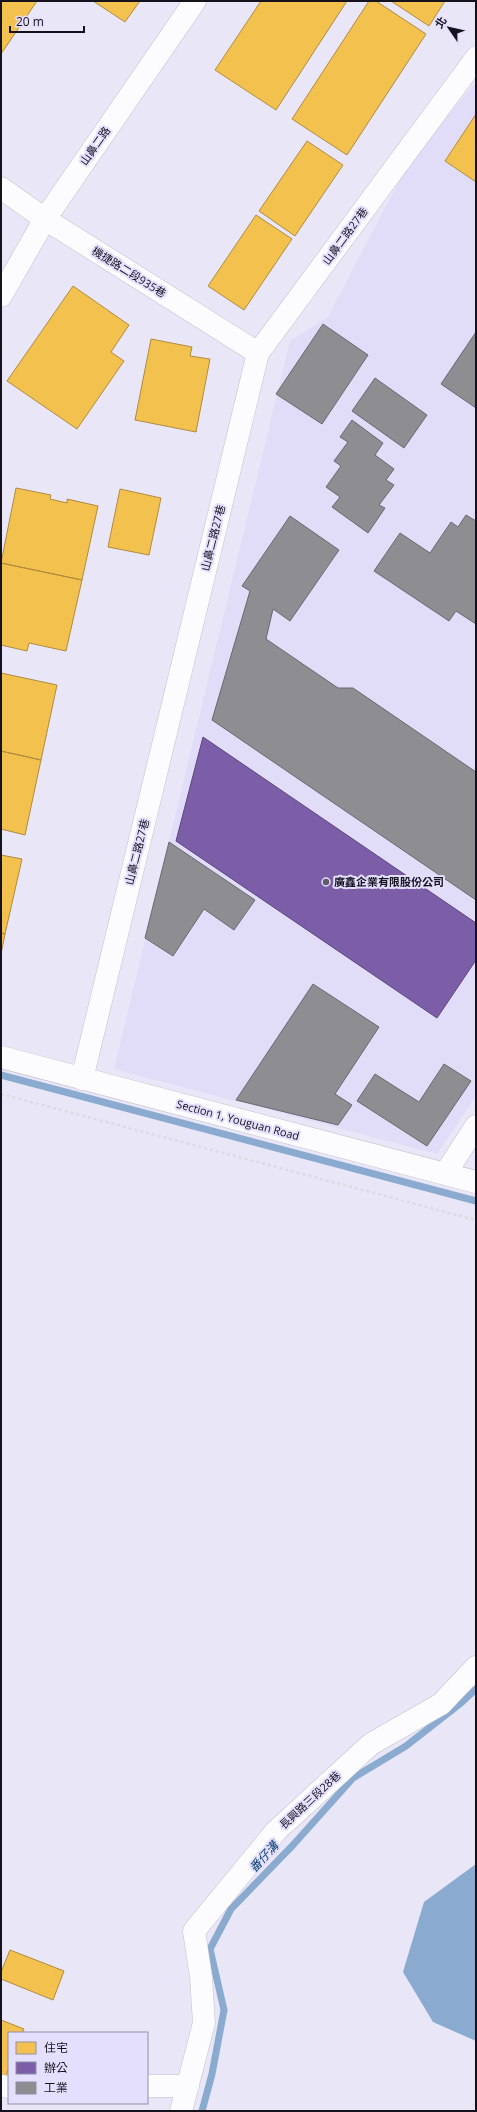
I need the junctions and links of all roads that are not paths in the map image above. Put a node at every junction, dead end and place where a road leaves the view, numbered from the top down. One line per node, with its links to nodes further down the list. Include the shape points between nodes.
1 (195, 1): 4 (street, 山鼻二路)
2 (476, 58): 6 (street, 山鼻二路27巷)
3 (1, 188): 4 (street, 機捷路二段935巷)
4 (45, 219): 5 (street, 山鼻二路); 6 (street, 機捷路二段935巷)
5 (1, 296)
6 (258, 353): 8 (street, 山鼻二路27巷)
7 (1, 1057): 8 (street, Section 1, Youguan Road)
8 (82, 1078): 10 (street, Section 1, Youguan Road)
9 (476, 1126): 10 (street)
10 (445, 1174): 11 (street, Section 1, Youguan Road)
11 (476, 1182)
12 (476, 1667): 14 (street, 長興路三段28巷, via 441,1704 371,1744 282,1826 194,1931 204,2023)
13 (148, 2086): 14 (street)
14 (188, 2086): 15 (street, 長興路三段28巷)
15 (181, 2111)

